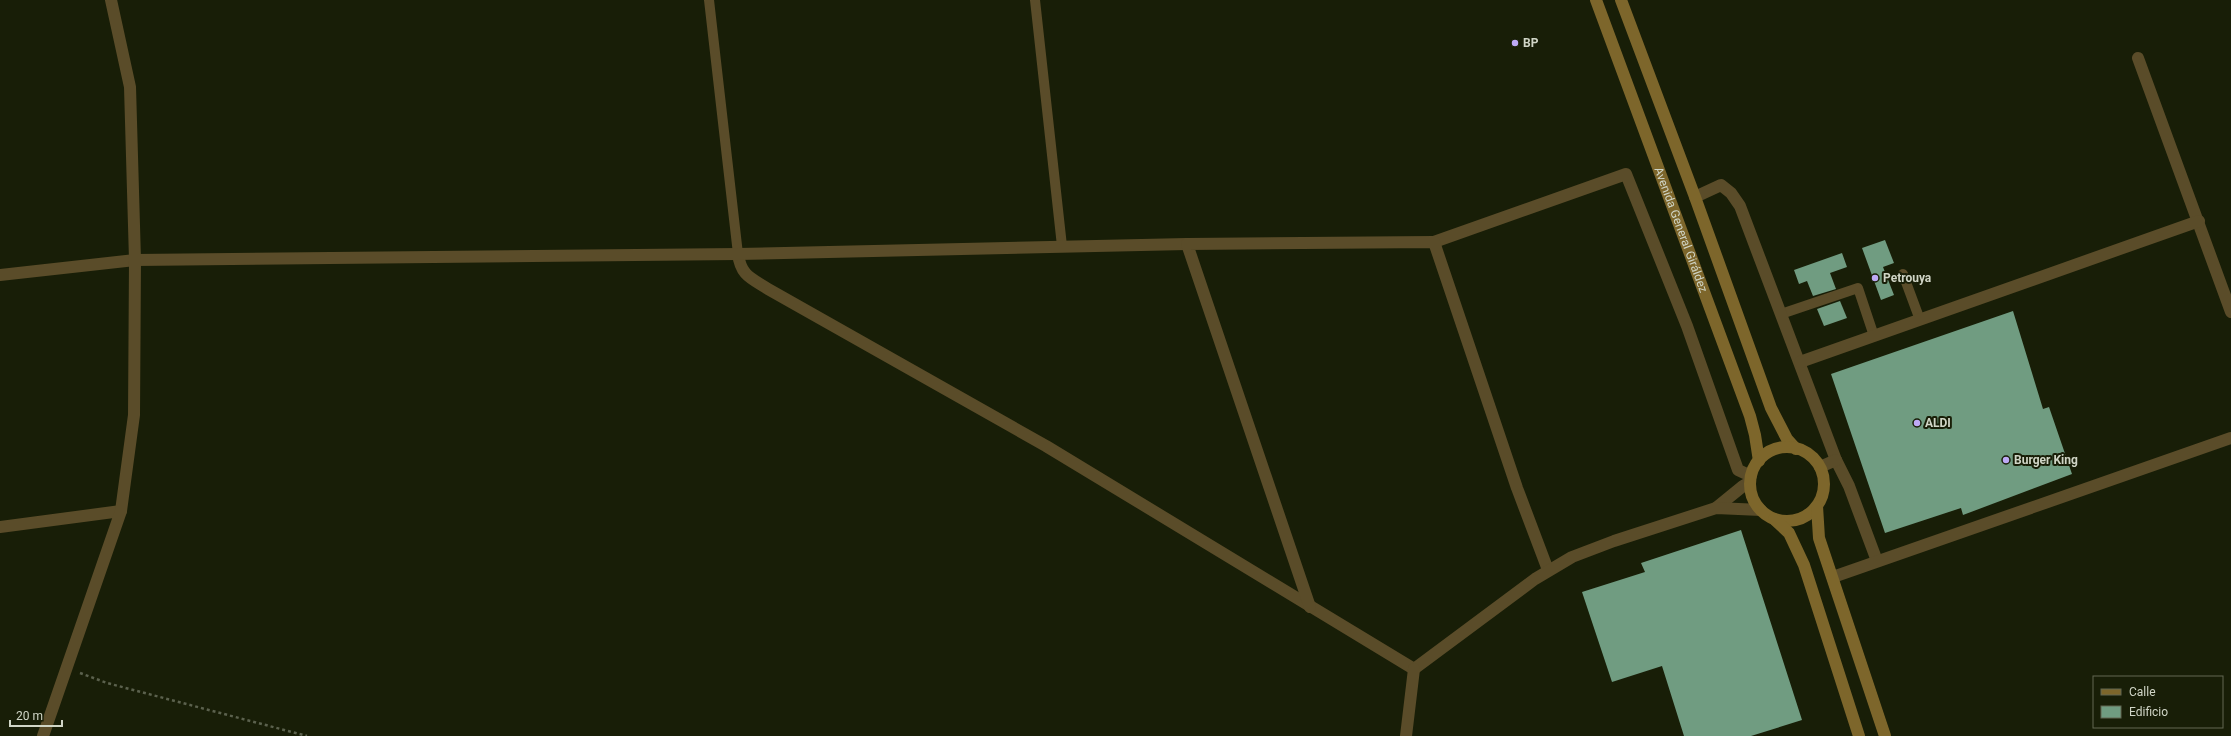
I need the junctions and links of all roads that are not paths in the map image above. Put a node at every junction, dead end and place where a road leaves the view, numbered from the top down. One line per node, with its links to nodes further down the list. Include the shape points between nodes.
1 (111, 0): 13 (street, via 130,87)
2 (709, 0): 12 (lane)
3 (1035, 0): 11 (lane)
4 (1596, 0): 24 (main road, Avenida General Giráldez, via 1750,416 1756,435)
5 (1621, 0): 7 (main road, Avenida General Giráldez)
6 (2138, 58): 8 (street)
7 (1695, 197): 17 (street, via 1721,186 1731,193 1740,206); 22 (main road, Avenida General Giráldez, via 1771,408 1787,439)
8 (2199, 222): 16 (street); 18 (street)
9 (1434, 242): 10 (street); 26 (street, via 1626,174 1687,326); 36 (street, via 1517,488)
10 (1187, 244): 11 (street); 38 (street)
11 (1062, 246): 12 (street)
12 (738, 254): 13 (street); 38 (street, via 740,268 744,273 768,289 1046,446)
13 (135, 260): 15 (street); 32 (street, via 134,415)
14 (1903, 274): 18 (lane)
15 (0, 276)
16 (2231, 312)
17 (1781, 314): 19 (lane, via 1858,288); 20 (street)
18 (1920, 320): 19 (street)
19 (1874, 336): 20 (street)
20 (1800, 362): 23 (street)
21 (2231, 438): 35 (street)
22 (1796, 449): 24 (main road, via 1777,449); 25 (main road, via 1808,454)
23 (1836, 460): 25 (street); 35 (street, via 1849,486)
24 (1758, 461): 27 (main road)
25 (1820, 467): 29 (main road, via 1824,488)
26 (1738, 470): 27 (street); 28 (street, via 1740,482)
27 (1751, 479): 28 (street); 31 (main road, via 1753,499)
28 (1736, 491): 30 (street)
29 (1818, 506): 33 (main road, via 1798,520 1786,522); 37 (main road, via 1819,538)
30 (1716, 508): 31 (street); 36 (street, via 1585,551)
31 (1760, 510): 33 (main road)
32 (121, 511): 34 (street); 40 (street)
33 (1774, 519): 42 (main road, via 1789,533 1804,565)
34 (0, 526)
35 (1877, 561): 37 (street)
36 (1548, 570): 39 (street)
37 (1833, 577): 43 (main road)
38 (1310, 608): 39 (street)
39 (1414, 669): 41 (street)
40 (43, 736)
41 (1406, 736)
42 (1859, 736)
43 (1885, 736)

